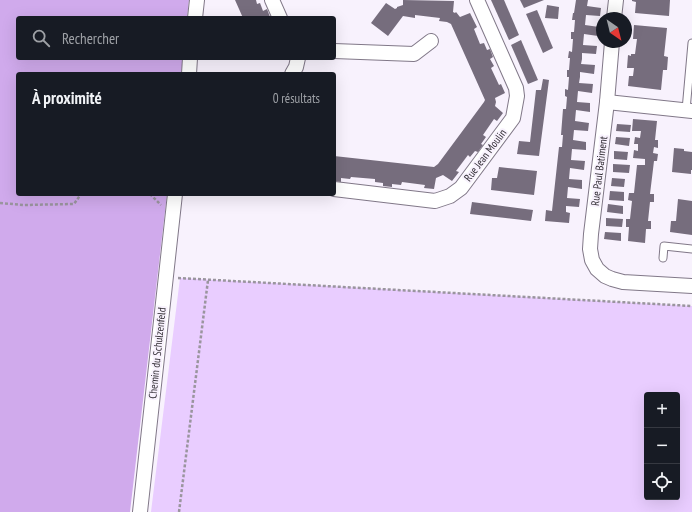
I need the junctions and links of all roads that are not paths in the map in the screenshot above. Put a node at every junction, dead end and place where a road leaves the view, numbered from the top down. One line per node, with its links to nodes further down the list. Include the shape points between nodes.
1 (197, 0): 6 (street)
2 (272, 0): 7 (street)
3 (477, 0): 18 (street, Rue Jean Moulin, via 516,88 517,96 513,118 461,188 450,196 434,201)
4 (616, 0): 5 (street)
5 (615, 12)
6 (195, 16)
7 (279, 16)
8 (431, 41): 11 (street, via 414,54)
9 (692, 43): 17 (lane)
10 (612, 48): 16 (street, Rue Paul Batiment)
11 (336, 51)
12 (190, 60): 14 (street)
13 (298, 60): 15 (street)
14 (188, 72)
15 (293, 72)
16 (607, 102): 17 (street); 22 (street, Rue Paul Batiment, via 591,234 592,260 605,276 623,282)
17 (689, 110)
18 (336, 189)
19 (175, 196): 23 (street, Chemin du Schulzenfeld)
20 (692, 249): 21 (lane, via 664,246)
21 (663, 258)
22 (692, 286)
23 (140, 512)

